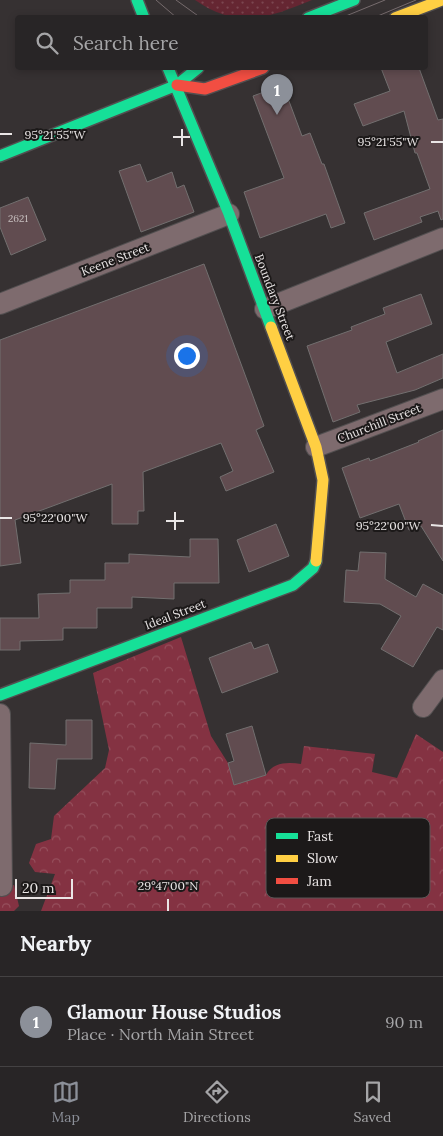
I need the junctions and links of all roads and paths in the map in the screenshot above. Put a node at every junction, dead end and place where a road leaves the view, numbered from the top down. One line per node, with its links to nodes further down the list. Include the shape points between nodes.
1 (137, 0): 4 (street)
2 (354, 0): 5 (street)
3 (442, 0): 6 (street)
4 (143, 15)
5 (316, 15)
6 (404, 15)
7 (169, 70): 11 (street, Boundary Street)
8 (174, 70): 11 (street, Boundary Street)
9 (196, 70): 11 (street)
10 (258, 70): 11 (street, via 206,89)
11 (177, 85): 12 (street); 13 (street, Boundary Street)
12 (0, 156)
13 (229, 214): 15 (street, Keene Street); 16 (street, Boundary Street)
14 (443, 238): 16 (street)
15 (0, 304)
16 (265, 309): 18 (street, Boundary Street)
17 (443, 399): 18 (street, Churchill Street)
18 (316, 448): 19 (street, Boundary Street, via 323,480)
19 (321, 524): 21 (street, Ideal Street, via 318,557 313,568 300,581)
20 (443, 680): 22 (street)
21 (0, 695)
22 (423, 706)
23 (0, 714): 24 (street)
24 (2, 886)

